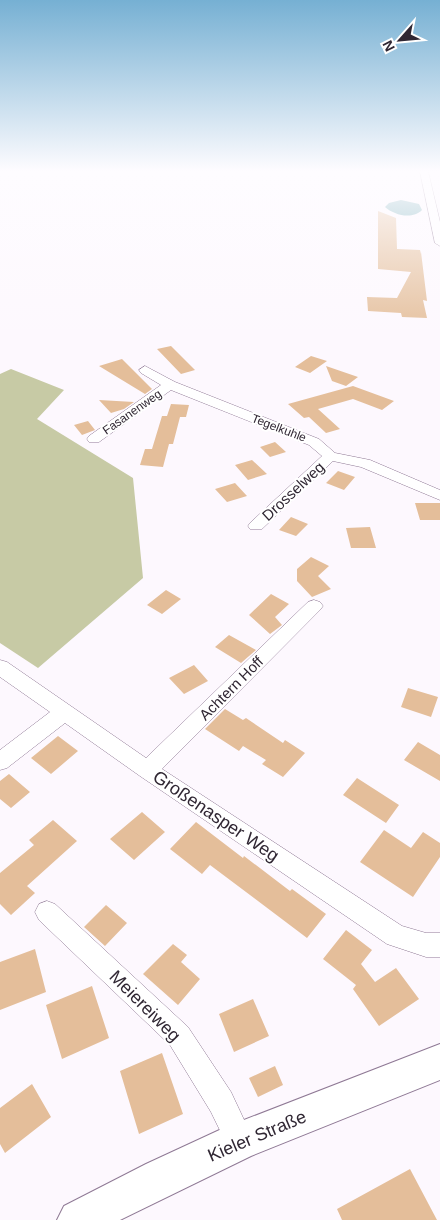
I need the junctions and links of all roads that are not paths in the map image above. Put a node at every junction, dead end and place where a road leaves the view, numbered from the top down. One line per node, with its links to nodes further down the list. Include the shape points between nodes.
1 (145, 370): 2 (street, Tegelkuhle)
2 (170, 385): 3 (street, Fasanenweg); 4 (street, Tegelkuhle, via 314,442)
3 (94, 439)
4 (330, 456): 5 (street, Tegelkuhle, via 365,463); 6 (street, Drosselweg)
5 (440, 494)
6 (256, 526)
7 (314, 606): 11 (street, Achtern Hoff)
8 (0, 667): 9 (street, Großenasper Weg)
9 (63, 713): 10 (street); 11 (street, Großenasper Weg)
10 (0, 762)
11 (147, 770): 13 (street, Großenasper Weg, via 396,936 426,945)
12 (47, 912): 15 (street, Meiereiweg, via 178,1036 221,1102)
13 (440, 945)
14 (440, 1062): 15 (main road, Kieler Straße)
15 (240, 1141): 16 (main road, Kieler Straße)
16 (78, 1220)

